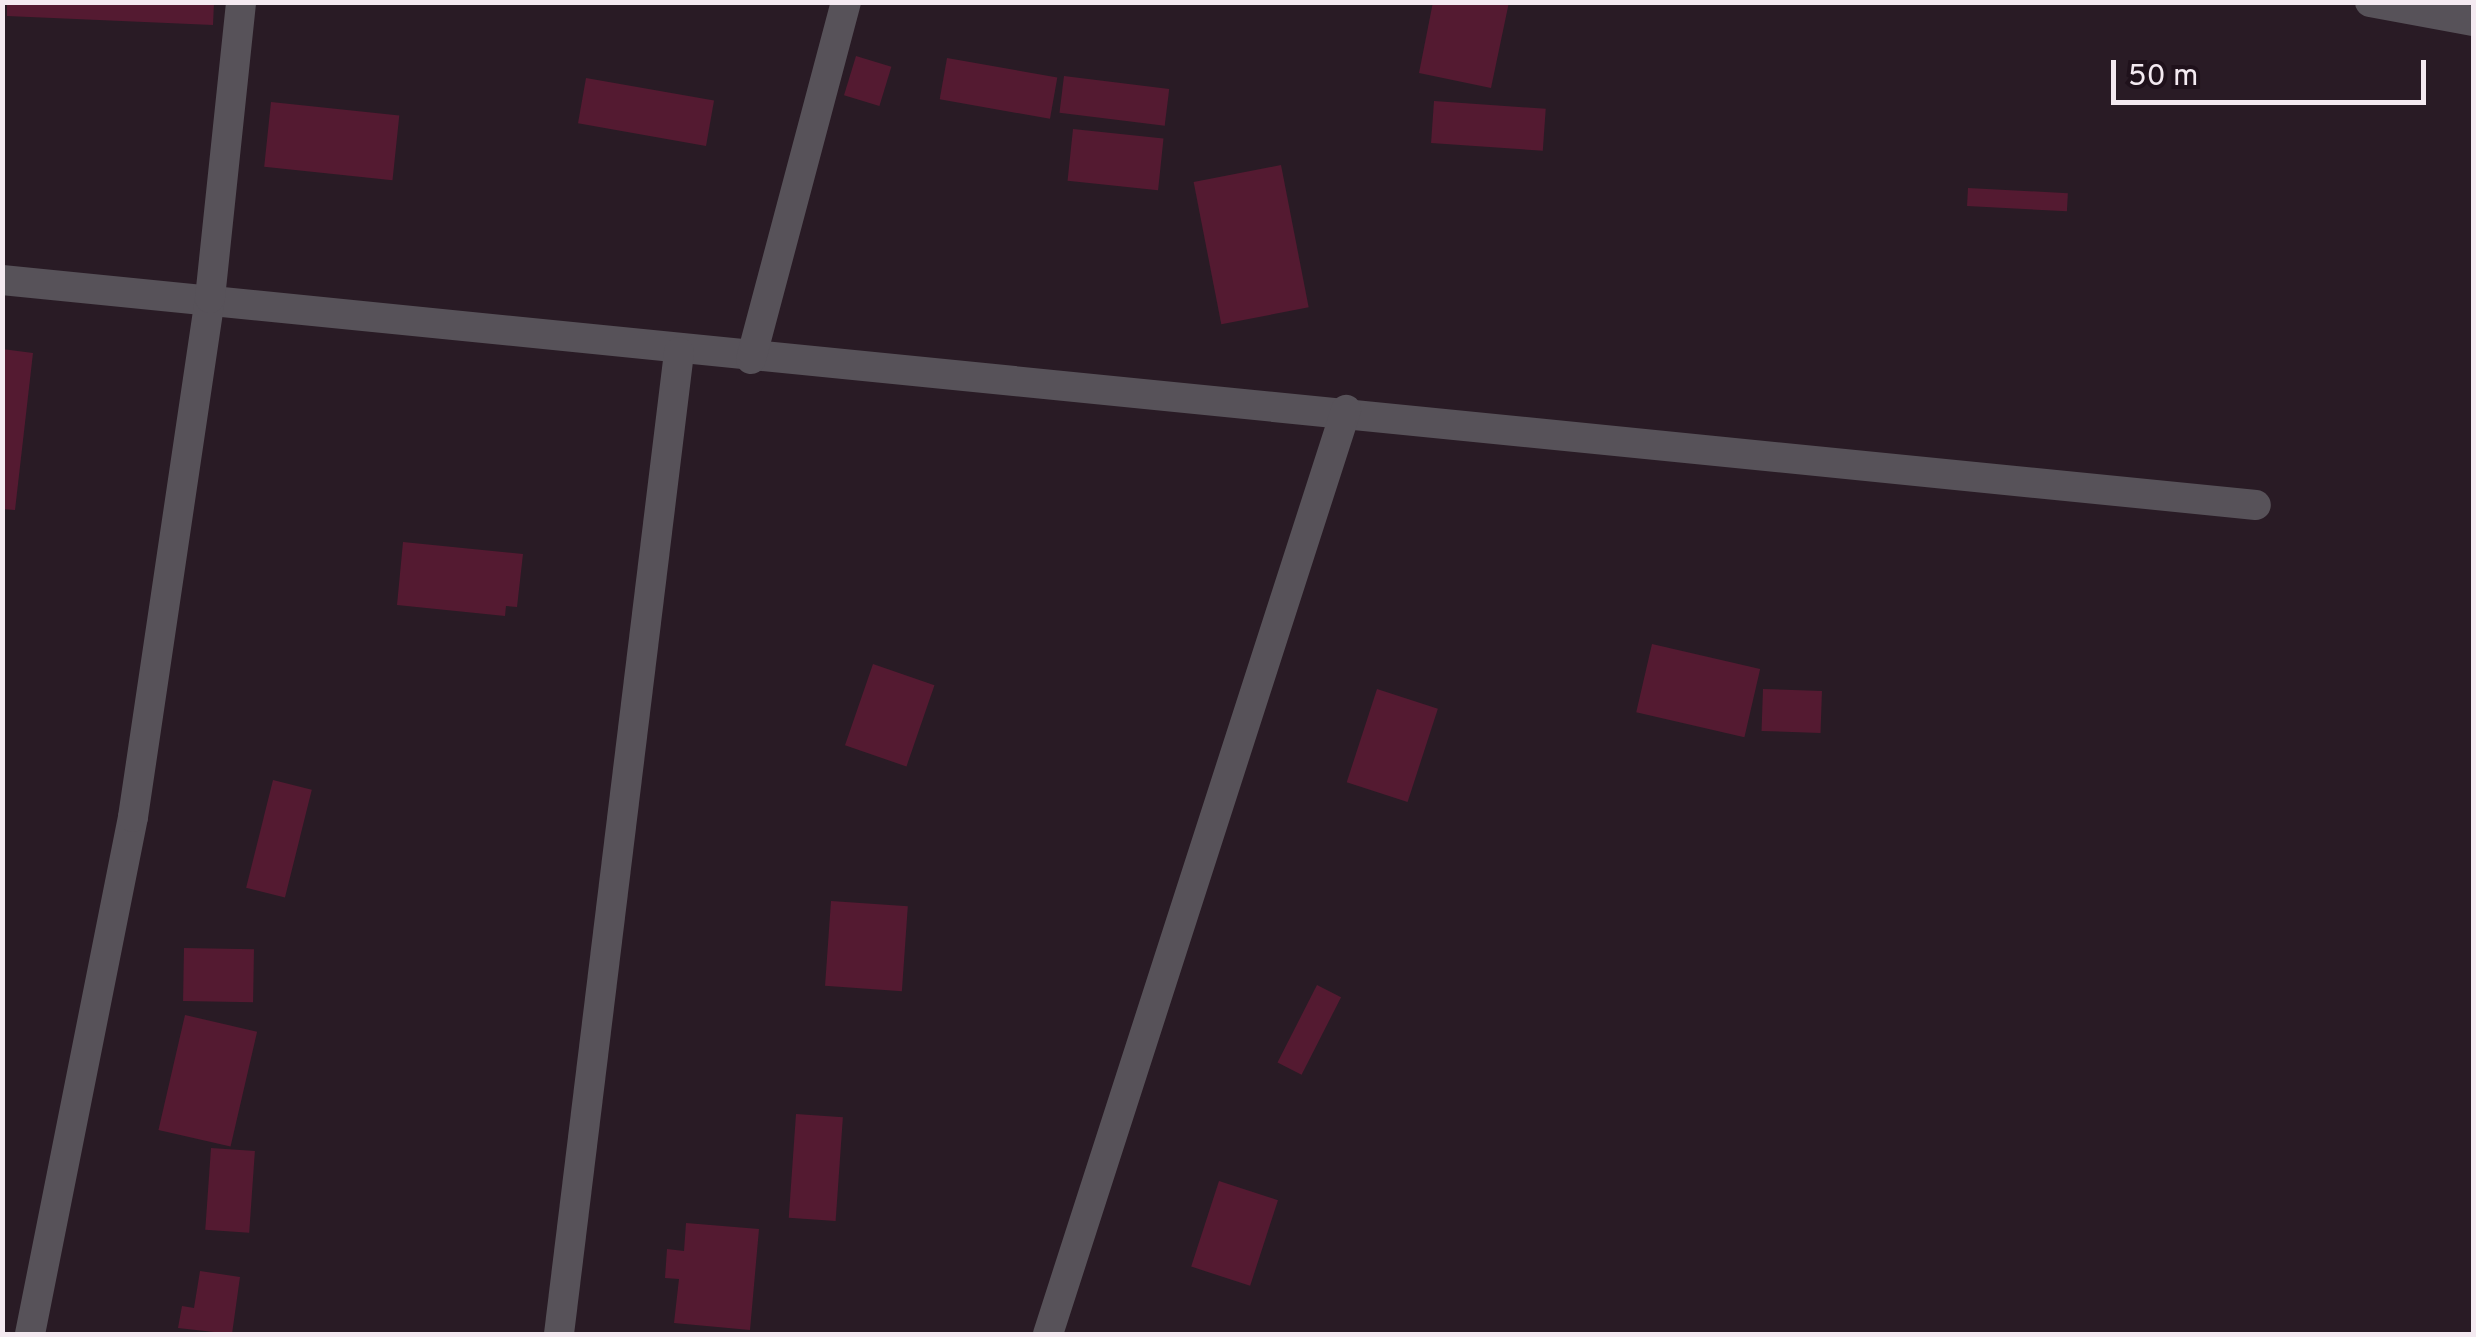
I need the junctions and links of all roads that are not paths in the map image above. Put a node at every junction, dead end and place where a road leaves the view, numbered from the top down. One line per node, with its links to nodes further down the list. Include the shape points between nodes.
1 (241, 2): 6 (street)
2 (846, 2): 8 (street)
3 (2370, 2): 4 (street)
4 (2474, 21)
5 (2, 280): 6 (street)
6 (210, 298): 7 (street); 11 (street, via 133,816)
7 (678, 352): 8 (street); 12 (street)
8 (751, 359): 9 (street)
9 (1346, 410): 10 (street); 13 (street)
10 (2256, 505)
11 (30, 1334)
12 (559, 1334)
13 (1048, 1334)

